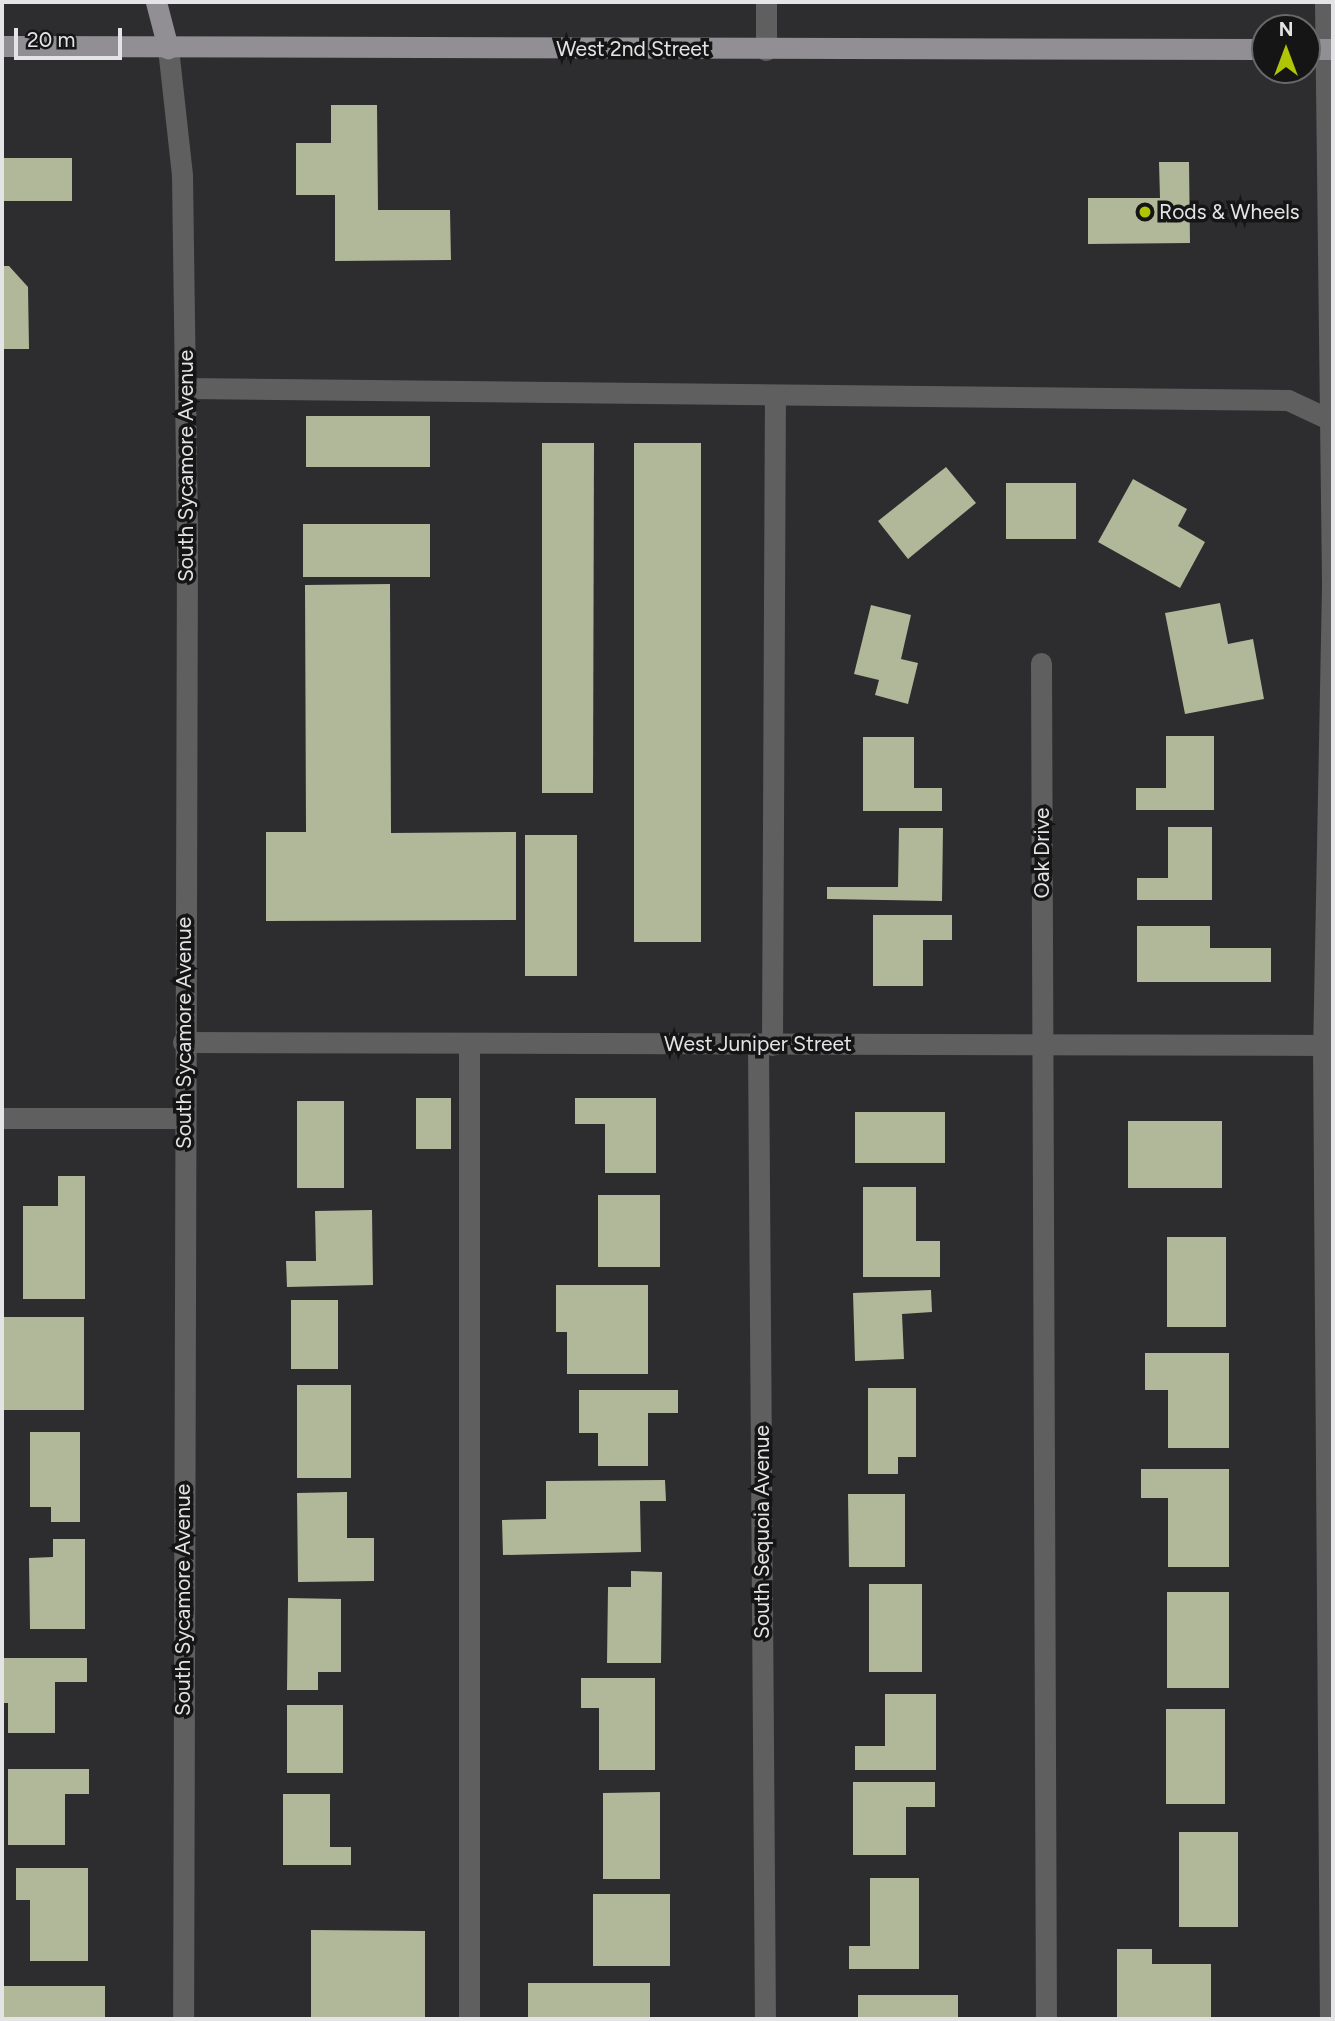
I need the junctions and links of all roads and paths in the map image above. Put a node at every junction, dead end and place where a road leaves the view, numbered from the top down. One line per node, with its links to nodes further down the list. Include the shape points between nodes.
1 (156, 2): 5 (main road)
2 (766, 2): 8 (street)
3 (1325, 2): 7 (street)
4 (2, 46): 5 (main road, West 2nd Street)
5 (168, 48): 8 (main road, West 2nd Street); 9 (street, South Sycamore Avenue, via 182,176)
6 (1251, 49): 8 (main road, West 2nd Street)
7 (1322, 49): 11 (street)
8 (766, 50)
9 (186, 388): 10 (street); 15 (street, South Sycamore Avenue)
10 (775, 395): 11 (street, via 1288,400); 18 (street, South Sequoia Avenue)
11 (1332, 421): 12 (street)
12 (1332, 586): 14 (street)
13 (1041, 663): 17 (street, Oak Drive)
14 (1331, 799): 19 (street)
15 (183, 1042): 16 (street, West Juniper Street); 21 (street, South Sycamore Avenue)
16 (469, 1043): 18 (street, West Juniper Street); 23 (street)
17 (1042, 1044): 18 (street, West Juniper Street); 19 (street, West Juniper Street); 25 (street, Oak Drive)
18 (765, 1045): 24 (street, South Sequoia Avenue)
19 (1328, 1045): 26 (street)
20 (2, 1118): 21 (street)
21 (184, 1118): 22 (street, South Sycamore Avenue)
22 (183, 2019)
23 (469, 2019)
24 (765, 2019)
25 (1046, 2019)
26 (1330, 2019)

